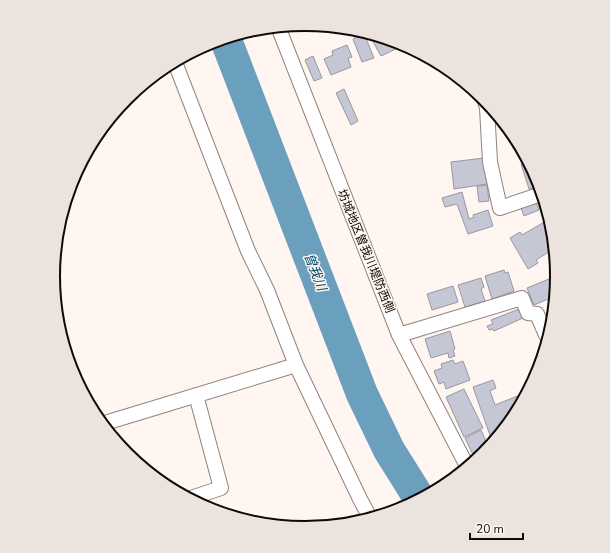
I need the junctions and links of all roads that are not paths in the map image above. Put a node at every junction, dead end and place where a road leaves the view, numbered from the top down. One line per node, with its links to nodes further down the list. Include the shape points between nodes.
1 (280, 33): 6 (street, 坊城地区曽我川堤防西側)
2 (177, 67): 7 (street, via 248,251 267,290)
3 (487, 112): 4 (street, via 490,162 500,208)
4 (536, 196)
5 (544, 331): 6 (street, via 537,314 528,313 522,298)
6 (399, 335): 10 (street, 坊城地区曽我川堤防西側)
7 (296, 365): 8 (street); 12 (street)
8 (196, 395): 9 (street); 11 (street, via 221,488)
9 (107, 421)
10 (464, 463)
11 (195, 497)
12 (368, 514)

